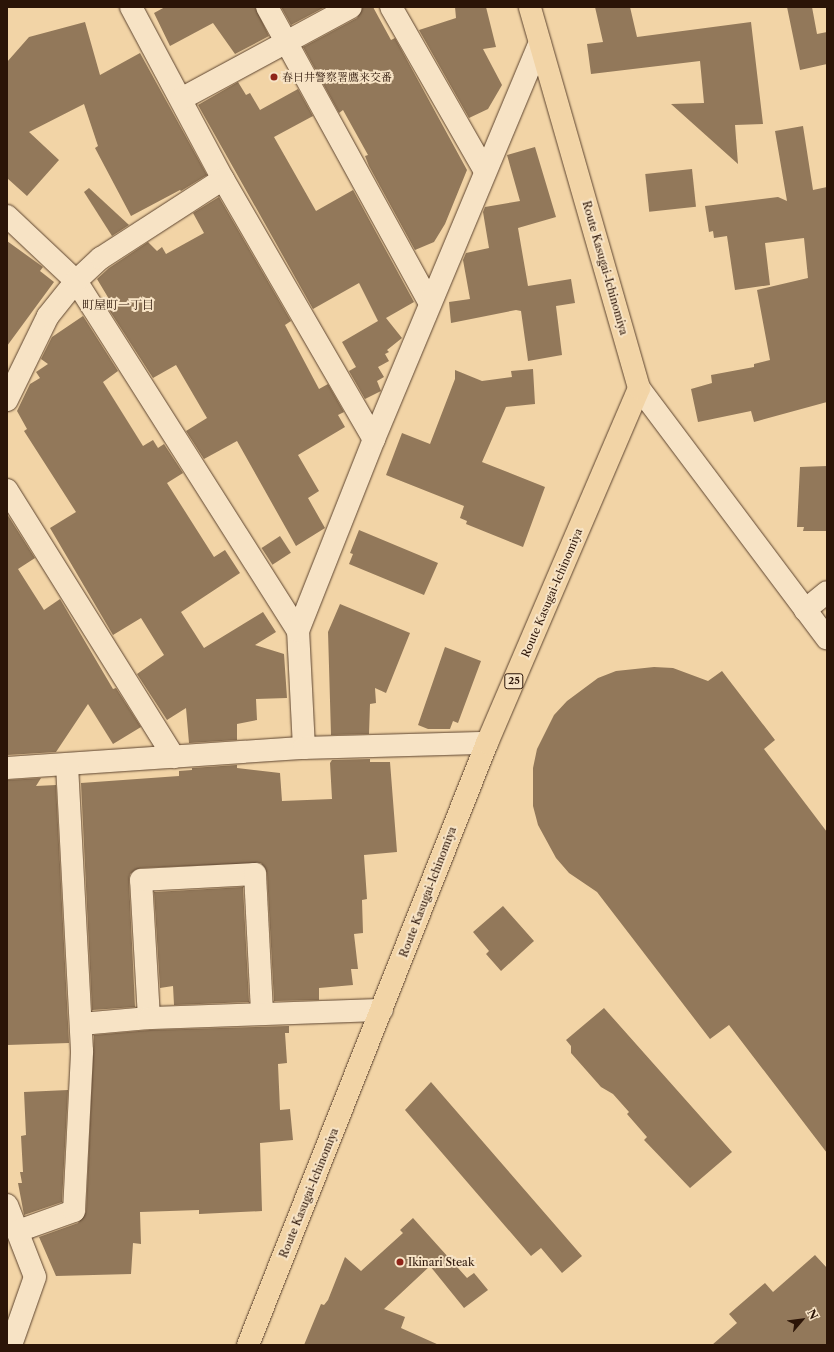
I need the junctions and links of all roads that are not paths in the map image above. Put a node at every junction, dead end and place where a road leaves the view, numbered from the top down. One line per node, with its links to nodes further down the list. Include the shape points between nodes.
1 (131, 7): 8 (street)
2 (267, 7): 6 (street)
3 (351, 7): 6 (street)
4 (391, 7): 9 (street)
5 (530, 7): 7 (main road, Route Kasugai-Ichinomiya)
6 (286, 42): 8 (street); 13 (street)
7 (540, 43): 9 (street); 14 (main road, Route Kasugai-Ichinomiya)
8 (181, 99): 10 (street)
9 (485, 171): 13 (street)
10 (223, 179): 12 (street, via 101,258); 16 (street)
11 (7, 216): 12 (street)
12 (76, 281): 15 (street, via 48,316); 20 (street)
13 (430, 303): 16 (street)
14 (640, 388): 19 (street); 22 (main road, Route Kasugai-Ichinomiya / 25)
15 (7, 400)
16 (374, 439): 20 (street)
17 (7, 490): 24 (street)
18 (827, 592): 19 (street)
19 (805, 610): 21 (street)
20 (298, 631): 23 (street)
21 (827, 638)
22 (487, 743): 23 (street); 27 (main road, Route Kasugai-Ichinomiya / 25)
23 (304, 748): 24 (street)
24 (174, 757): 25 (street)
25 (67, 764): 26 (street); 30 (street)
26 (7, 768)
27 (382, 1010): 28 (street); 34 (main road, Route Kasugai-Ichinomiya / 25)
28 (262, 1014): 29 (street); 29 (street, via 255,874 141,880)
29 (149, 1018): 30 (street)
30 (80, 1024): 32 (street, via 74,1211)
31 (7, 1205): 32 (street)
32 (18, 1231): 33 (street, via 35,1277)
33 (11, 1345)
34 (248, 1345)

